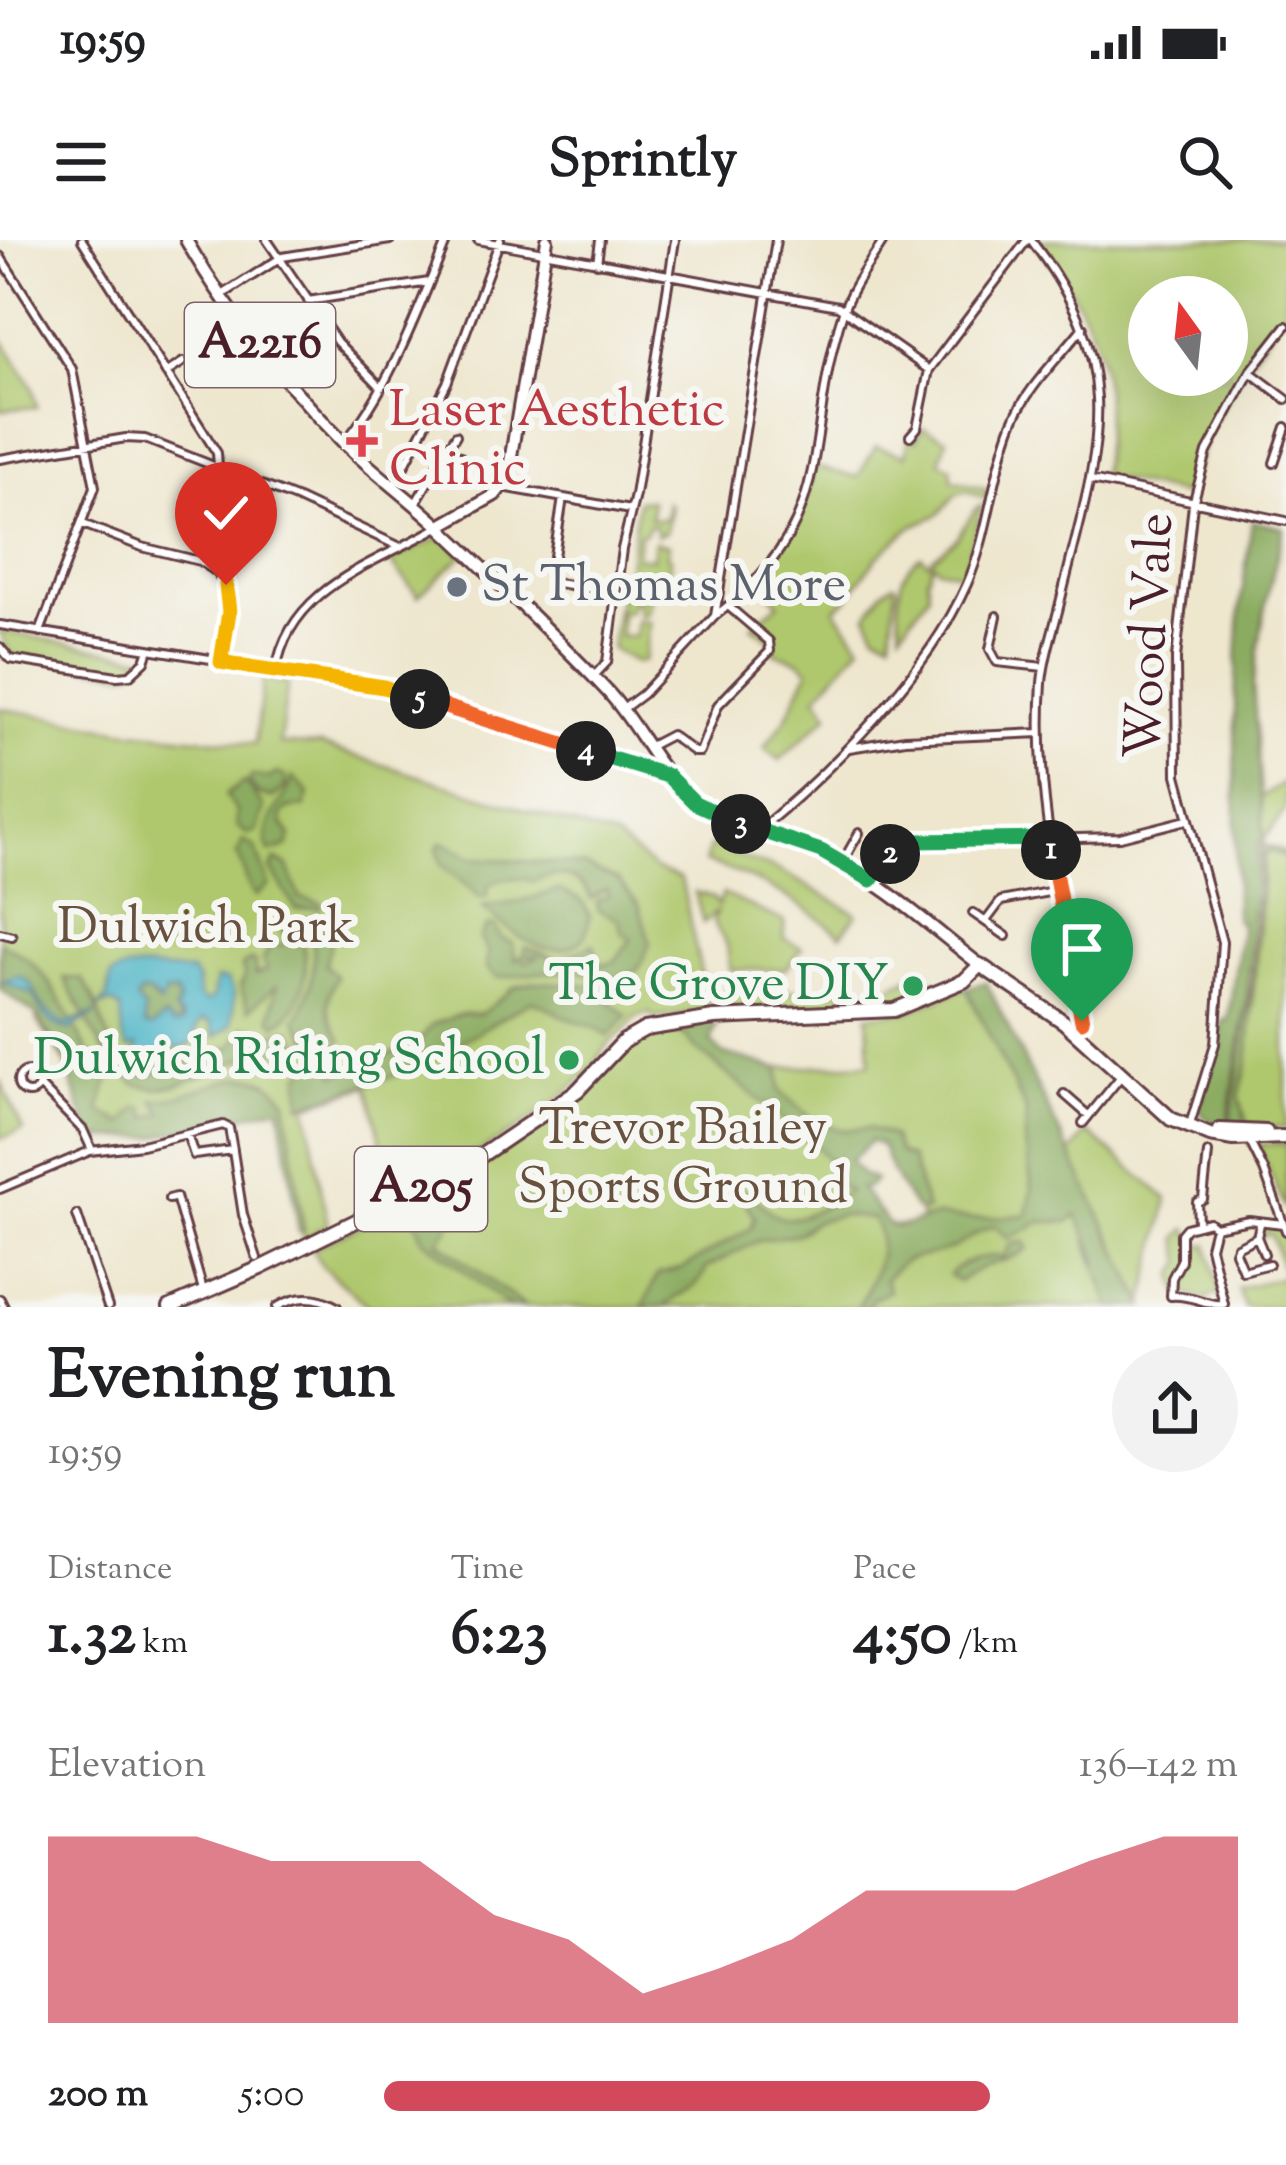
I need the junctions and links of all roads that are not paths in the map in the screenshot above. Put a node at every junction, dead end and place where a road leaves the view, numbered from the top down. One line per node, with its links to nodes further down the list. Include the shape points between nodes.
1 (82, 240): 33 (street)
2 (186, 240): 21 (main road, A2216)
3 (267, 240): 16 (street)
4 (390, 240): 16 (street)
5 (447, 240): 19 (street)
6 (478, 240): 13 (street)
7 (548, 240): 14 (main road)
8 (600, 240): 17 (street)
9 (676, 240): 18 (street)
10 (776, 240): 20 (street)
11 (884, 240): 23 (street)
12 (1029, 240): 26 (street); 31 (street)
13 (499, 243): 14 (street); 47 (street, via 447,383)
14 (545, 255): 17 (street); 48 (main road)
15 (0, 256): 40 (street, via 72,369)
16 (279, 259): 21 (street); 22 (street)
17 (597, 263): 18 (street)
18 (670, 278): 20 (street); 52 (street)
19 (429, 282): 22 (street); 34 (street)
20 (767, 294): 23 (street); 59 (street)
21 (222, 296): 25 (main road, A2216)
22 (308, 301): 34 (street)
23 (844, 308): 31 (street); 58 (street, via 801,516 777,556)
24 (1286, 326): 27 (street, Wood Vale)
25 (246, 327): 29 (street); 39 (main road, A2216)
26 (1083, 327): 46 (street, via 1097,374); 72 (street, via 1013,421 956,606)
27 (1277, 336): 28 (street); 32 (street, Wood Vale)
28 (1286, 344)
29 (195, 355)
30 (183, 362): 33 (street)
31 (928, 370): 38 (street)
32 (1250, 372): 35 (street); 50 (street, Wood Vale, via 1204,457)
33 (166, 373): 45 (street)
34 (381, 387): 39 (street)
35 (1286, 399)
36 (1286, 427): 44 (street)
37 (455, 435): 41 (street)
38 (910, 436)
39 (344, 443): 47 (main road, A2216)
40 (86, 445): 43 (street); 45 (street, via 140,438); 54 (street, via 95,490)
41 (447, 450): 42 (street); 51 (street)
42 (460, 457)
43 (0, 459)
44 (1274, 463)
45 (218, 466): 56 (street)
46 (1090, 480): 50 (street); 66 (street)
47 (394, 486): 51 (main road, A2216)
48 (503, 487): 49 (street); 55 (main road)
49 (563, 498): 52 (street); 57 (street, via 550,582)
50 (1193, 504): 53 (street); 74 (street, Wood Vale, via 1174,702)
51 (415, 505): 55 (main road, A2216)
52 (629, 510): 57 (street)
53 (1286, 521)
54 (83, 524): 62 (street); 65 (street, via 218,572 230,600)
55 (440, 526): 56 (street); 68 (main road, A2216)
56 (398, 546): 67 (street, via 314,601 286,634)
57 (616, 592): 68 (street, via 607,662)
58 (728, 606): 59 (street); 71 (street, via 769,641 770,651 718,705 700,752 671,735)
59 (715, 616): 69 (street)
60 (997, 616): 66 (street, via 990,649 997,662)
61 (0, 625): 62 (street)
62 (40, 632): 64 (street)
63 (0, 647): 64 (street, via 10,658 117,676 130,675)
64 (148, 652): 65 (street)
65 (221, 662): 67 (street)
66 (1044, 667): 70 (street)
67 (276, 671): 73 (street, via 384,687)
68 (593, 677): 69 (main road, A2216)
69 (622, 710): 71 (main road, A2216)
70 (1040, 733): 72 (street); 77 (street)
71 (648, 747): 73 (main road, A2216)
72 (849, 748): 75 (street)
73 (668, 776): 75 (main road, A2216, via 710,812)
74 (1187, 820): 77 (street, via 1120,837); 91 (street, Wood Vale, via 1222,942 1215,1044)
75 (759, 830): 78 (main road, A2216)
76 (859, 833): 78 (street)
77 (1049, 839): 79 (street, via 907,842); 80 (street)
78 (842, 863): 79 (main road, A2216)
79 (871, 880): 86 (main road, A2216)
80 (1059, 890): 82 (street, via 1000,901); 87 (street, via 1081,1009)
81 (973, 913): 82 (street)
82 (986, 921): 85 (street)
83 (0, 933): 84 (street)
84 (12, 936)
85 (1006, 936)
86 (980, 965): 87 (highway); 110 (highway, A205, via 964,981 894,1010 645,1029 578,1090 460,1170)
87 (1076, 1031): 88 (highway)
88 (1126, 1074): 90 (street, via 1086,1119); 91 (highway)
89 (40, 1086): 96 (street, via 82,1128)
90 (1064, 1094)
91 (1187, 1118): 92 (highway); 95 (highway, via 1210,1135)
92 (1234, 1131): 94 (highway); 95 (street)
93 (187, 1134): 96 (street); 97 (street, via 194,1155); 97 (street, via 225,1125)
94 (1282, 1136): 95 (highway)
95 (1250, 1139): 105 (street)
96 (92, 1150): 99 (street)
97 (233, 1150): 108 (street)
98 (1208, 1154): 102 (street)
99 (0, 1189)
100 (170, 1199): 110 (street, via 176,1197)
101 (77, 1215): 111 (street)
102 (1198, 1223): 104 (street); 104 (street, via 1180,1234 1172,1296 1190,1294 1214,1306 1223,1304 1210,1247)
103 (1261, 1224): 104 (street); 105 (street); 106 (street)
104 (1214, 1227)
105 (1285, 1227)
106 (1257, 1238): 107 (street); 109 (street, via 1238,1247 1239,1266)
107 (1264, 1254)
108 (257, 1258)
109 (1269, 1264)
110 (207, 1294): 112 (highway, A205)
111 (108, 1307)
112 (170, 1307)
113 (278, 1307): 114 (street, via 301,1298)
114 (337, 1307)

